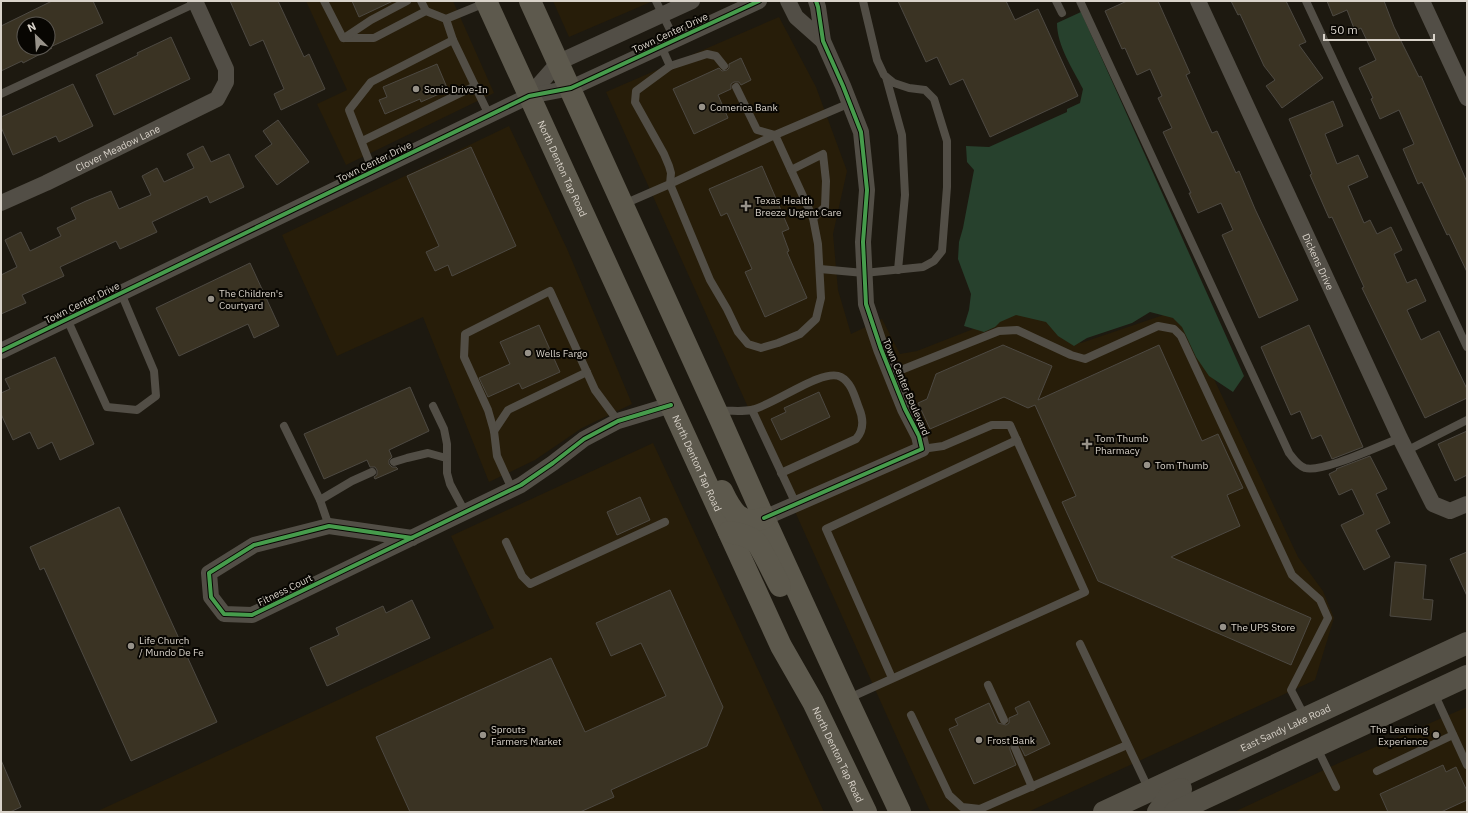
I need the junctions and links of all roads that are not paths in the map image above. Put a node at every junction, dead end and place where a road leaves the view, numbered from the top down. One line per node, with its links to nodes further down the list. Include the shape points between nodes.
1 (324, 1): 21 (lane)
2 (407, 1): 21 (lane)
3 (421, 1): 18 (lane)
4 (530, 1): 25 (main road)
5 (692, 1): 17 (street, Town Center Drive)
6 (759, 1): 24 (street, Town Center Drive)
7 (788, 1): 23 (street, Town Center Boulevard, via 796,17)
8 (816, 1): 23 (street, Town Center Boulevard)
9 (863, 1): 28 (lane, via 877,60)
10 (1056, 1): 19 (lane)
11 (1080, 1): 63 (lane, via 1289,453 1296,462 1306,468 1319,468)
12 (1198, 1): 63 (street, Dickens Drive)
13 (1306, 1): 50 (lane)
14 (1422, 1): 34 (street)
15 (195, 2): 32 (lane); 42 (street, Clover Meadow Lane, via 226,70 226,82 217,99)
16 (486, 2): 20 (lane); 33 (main road, North Denton Tap Road)
17 (660, 8): 24 (lane); 25 (street, Town Center Drive)
18 (426, 11): 20 (lane); 21 (lane, via 374,38)
19 (1062, 13)
20 (446, 19): 22 (lane)
21 (343, 38)
22 (453, 40): 29 (lane); 38 (lane, via 371,82 349,110)
23 (823, 41): 35 (street, Town Center Boulevard)
24 (668, 43): 26 (lane); 31 (street, Town Center Drive)
25 (559, 62): 31 (main road); 33 (street, Town Center Drive)
26 (670, 66): 27 (lane, via 707,54 716,56); 41 (lane, via 636,91 635,102 664,154 671,173)
27 (724, 66)
28 (886, 76): 46 (lane, via 902,135 905,195); 46 (lane, via 894,83 925,90 934,99 947,141 947,187 942,251 934,261 923,267)
29 (475, 86): 36 (lane); 38 (lane)
30 (736, 87): 37 (lane, via 757,130)
31 (571, 88): 33 (street, Town Center Drive); 43 (main road)
32 (1, 94)
33 (529, 96): 36 (street, Town Center Drive); 57 (main road, North Denton Tap Road)
34 (1467, 98)
35 (850, 103): 37 (lane); 47 (street, Town Center Boulevard, via 861,132 867,190 863,242)
36 (489, 115): 40 (street, Town Center Drive)
37 (775, 135): 39 (lane); 41 (lane)
38 (362, 141): 40 (lane)
39 (791, 170): 44 (lane); 44 (lane, via 823,154 825,207)
40 (373, 171): 48 (street, Town Center Drive)
41 (670, 184): 43 (lane); 45 (lane, via 710,280 738,332 748,344 761,348 778,343 800,334 816,319 821,298)
42 (1, 203)
43 (623, 204): 56 (main road)
44 (813, 218): 45 (lane)
45 (820, 269): 47 (lane)
46 (898, 270): 47 (lane)
47 (864, 273): 53 (street, Town Center Boulevard, via 866,304)
48 (121, 293): 49 (street, Town Center Drive); 49 (lane, via 154,371 156,396 137,410 107,407)
49 (67, 319): 51 (street, Town Center Drive)
50 (1467, 347)
51 (1, 350)
52 (587, 372): 59 (lane, via 595,390); 61 (lane, via 508,410); 61 (lane, via 550,291 465,334 464,357 488,410)
53 (891, 374): 64 (street, Town Center Boulevard, via 919,436); 89 (lane, via 999,331 1017,330 1085,359 1158,326 1174,329 1181,336 1292,575 1320,600 1328,618 1291,690)
54 (433, 406): 65 (lane, via 444,429)
55 (752, 410): 56 (lane); 68 (lane); 68 (lane, via 820,378 833,375 842,378 851,388 863,421 861,434 856,439)
56 (717, 411): 74 (main road)
57 (675, 413): 59 (street, Fitness Court); 74 (main road, via 703,450 734,513 750,521); 77 (main road, North Denton Tap Road)
58 (1467, 420): 63 (lane)
59 (618, 421): 69 (street, Fitness Court, via 584,439 553,463)
60 (284, 426): 70 (lane)
61 (494, 430): 69 (lane, via 497,456)
62 (1017, 440): 64 (lane, via 1010,425 992,425 943,446); 83 (lane, via 826,529); 83 (lane, via 1085,592)
63 (1403, 444): 72 (street, Dickens Drive, via 1433,504 1450,511)
64 (922, 449): 71 (street, Town Center Boulevard)
65 (446, 458): 66 (lane, via 428,454); 73 (lane, via 450,484)
66 (394, 462)
67 (372, 472): 70 (lane)
68 (781, 473): 71 (lane)
69 (512, 489): 73 (street, Fitness Court)
70 (320, 500): 76 (lane)
71 (796, 504): 74 (street, Town Center Boulevard)
72 (1467, 504)
73 (465, 512): 78 (street, Fitness Court)
74 (764, 518): 80 (main road)
75 (665, 522): 79 (lane, via 530,584 522,576)
76 (329, 526): 78 (street, Fitness Court); 78 (street, Fitness Court, via 254,545 209,573 211,597 224,614 252,615)
77 (729, 532): 80 (main road, via 749,537 757,543 792,609); 101 (main road, North Denton Tap Road, via 781,646 813,702)
78 (412, 538)
79 (506, 542)
80 (820, 642): 87 (main road)
81 (1467, 643): 89 (main road, East Sandy Lake Road)
82 (1080, 644): 92 (lane)
83 (892, 678): 87 (lane)
84 (1466, 679): 86 (main road)
85 (988, 685): 90 (lane)
86 (1433, 692): 91 (lane); 93 (main road)
87 (847, 699): 102 (main road)
88 (911, 715): 98 (lane, via 949,794 962,807 980,810)
89 (1305, 718): 93 (main road); 95 (main road, East Sandy Lake Road)
90 (1004, 720)
91 (1453, 735): 96 (lane); 97 (lane)
92 (1127, 745): 98 (lane); 100 (lane)
93 (1317, 746): 99 (lane); 105 (main road)
94 (1016, 748): 98 (lane)
95 (1213, 762): 100 (main road, East Sandy Lake Road); 104 (main road, via 1201,778 1171,794)
96 (1467, 765)
97 (1377, 771)
98 (1032, 787)
99 (1336, 787)
100 (1149, 791): 103 (main road, East Sandy Lake Road)
101 (866, 812)
102 (900, 812)
103 (1104, 812)
104 (1158, 812)
105 (1175, 812)

